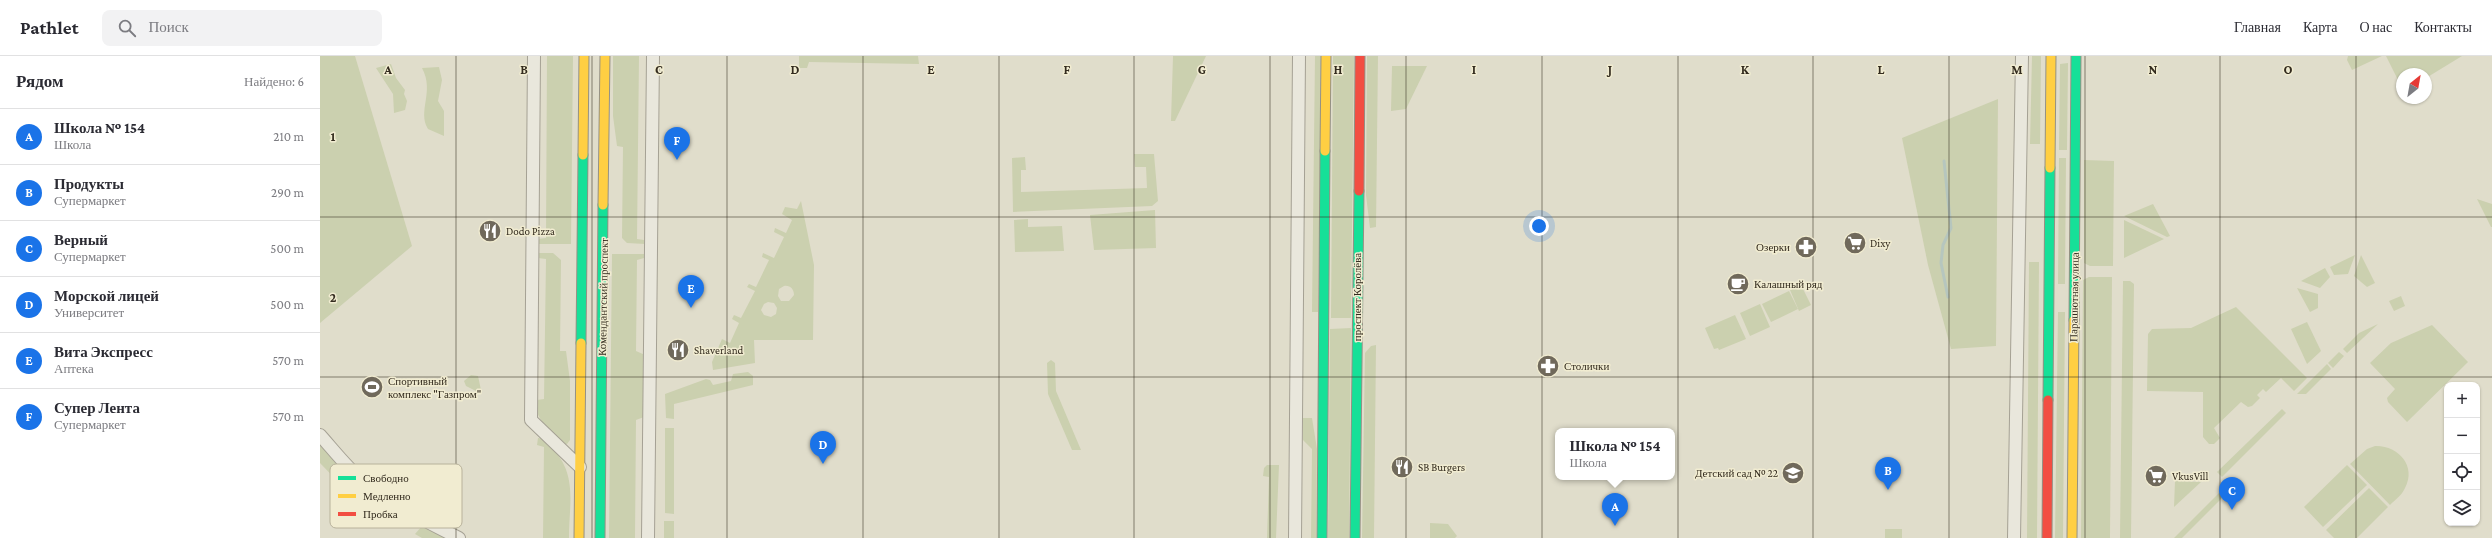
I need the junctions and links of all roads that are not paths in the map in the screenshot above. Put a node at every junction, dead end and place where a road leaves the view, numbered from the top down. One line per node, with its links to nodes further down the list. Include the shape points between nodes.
1 (534, 56): 15 (street, via 531,420)
2 (584, 56): 15 (main road, Комендантский проспект)
3 (605, 56): 19 (main road, Комендантский проспект)
4 (653, 56): 20 (street)
5 (1299, 56): 21 (street)
6 (1326, 56): 22 (main road)
7 (1360, 56): 23 (main road, проспект Королёва)
8 (2022, 56): 24 (street)
9 (2051, 56): 12 (main road)
10 (2076, 56): 11 (main road, Парашютная улица)
11 (2074, 304): 12 (main road, via 2071,299 2059,295); 26 (main road, Парашютная улица)
12 (2049, 306): 25 (main road)
13 (320, 435): 14 (street)
14 (348, 464)
15 (580, 467): 18 (main road, Комендантский проспект)
16 (440, 528): 17 (street)
17 (459, 538)
18 (579, 538)
19 (600, 538)
20 (648, 538)
21 (1295, 538)
22 (1322, 538)
23 (1355, 538)
24 (2014, 538)
25 (2047, 538)
26 (2072, 538)

